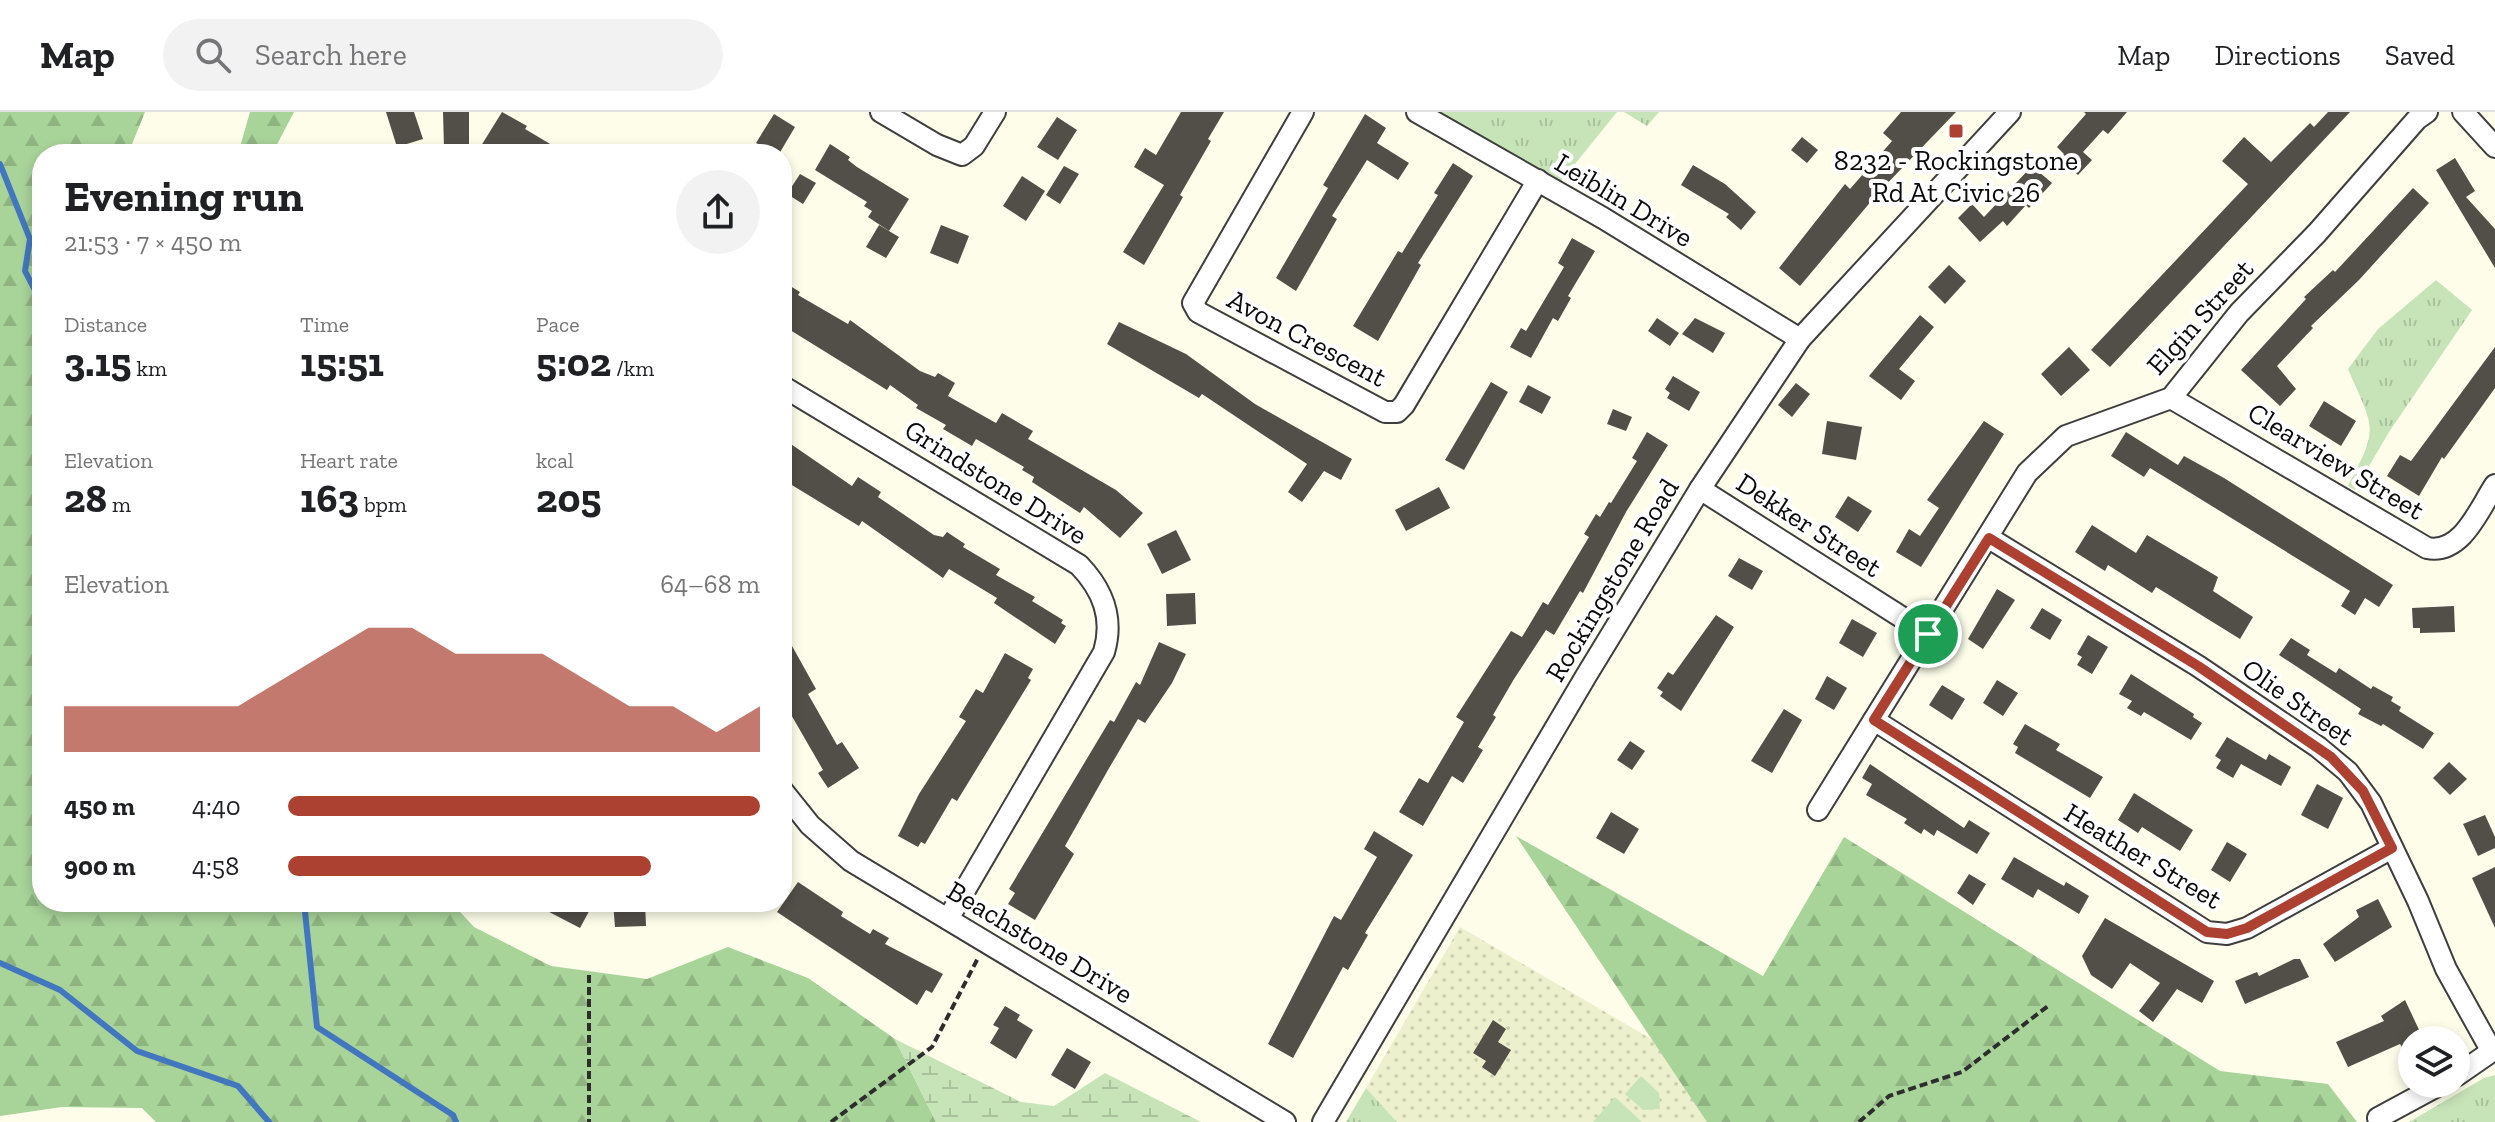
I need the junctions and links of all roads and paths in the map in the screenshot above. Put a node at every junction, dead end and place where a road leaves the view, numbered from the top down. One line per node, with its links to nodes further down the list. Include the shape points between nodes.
1 (881, 112): 2 (street, via 962,155 974,146)
2 (995, 112)
3 (1303, 112): 9 (street, Avon Crescent, via 1193,303 1198,312 1385,412 1397,412 1404,405)
4 (1417, 112): 9 (street, Leiblin Drive)
5 (2010, 112): 10 (street, Rockingstone Road)
6 (2427, 112): 12 (street, Elgin Street, via 2239,313)
7 (2463, 112): 8 (street)
8 (2495, 147)
9 (1538, 180): 10 (street, Leiblin Drive)
10 (1800, 339): 14 (street, Rockingstone Road)
11 (792, 392): 21 (street, Grindstone Drive, via 1079,565 1106,605 1104,652)
12 (2171, 398): 13 (street, Clearview Street, via 2427,548 2447,547 2462,537); 15 (street, Elgin Street, via 2066,436 2027,473)
13 (2495, 485)
14 (1700, 489): 16 (street, Dekker Street); 32 (street, Rockingstone Road)
15 (1989, 538): 16 (street, Elgin Street); 20 (street, Olie Street, via 2198,666 2331,757 2363,791)
16 (1928, 634): 17 (street, Elgin Street)
17 (1874, 720): 19 (street, Elgin Street); 20 (street, Heather Street, via 2207,932 2247,928)
18 (792, 802): 21 (street, Beachstone Drive, via 851,861)
19 (1818, 810)
20 (2392, 848): 25 (street, Olie Street, via 2446,969)
21 (948, 919): 22 (street, Beachstone Drive)
22 (987, 942): 30 (path, via 932,1047); 31 (street, Beachstone Drive)
23 (589, 975): 29 (path)
24 (2048, 1006): 33 (path, via 1962,1072 1889,1096)
25 (2493, 1050): 26 (street)
26 (2470, 1068)
27 (2415, 1098): 28 (street)
28 (2378, 1118)
29 (589, 1122)
30 (831, 1122)
31 (1285, 1122)
32 (1323, 1122)
33 (1859, 1122)

